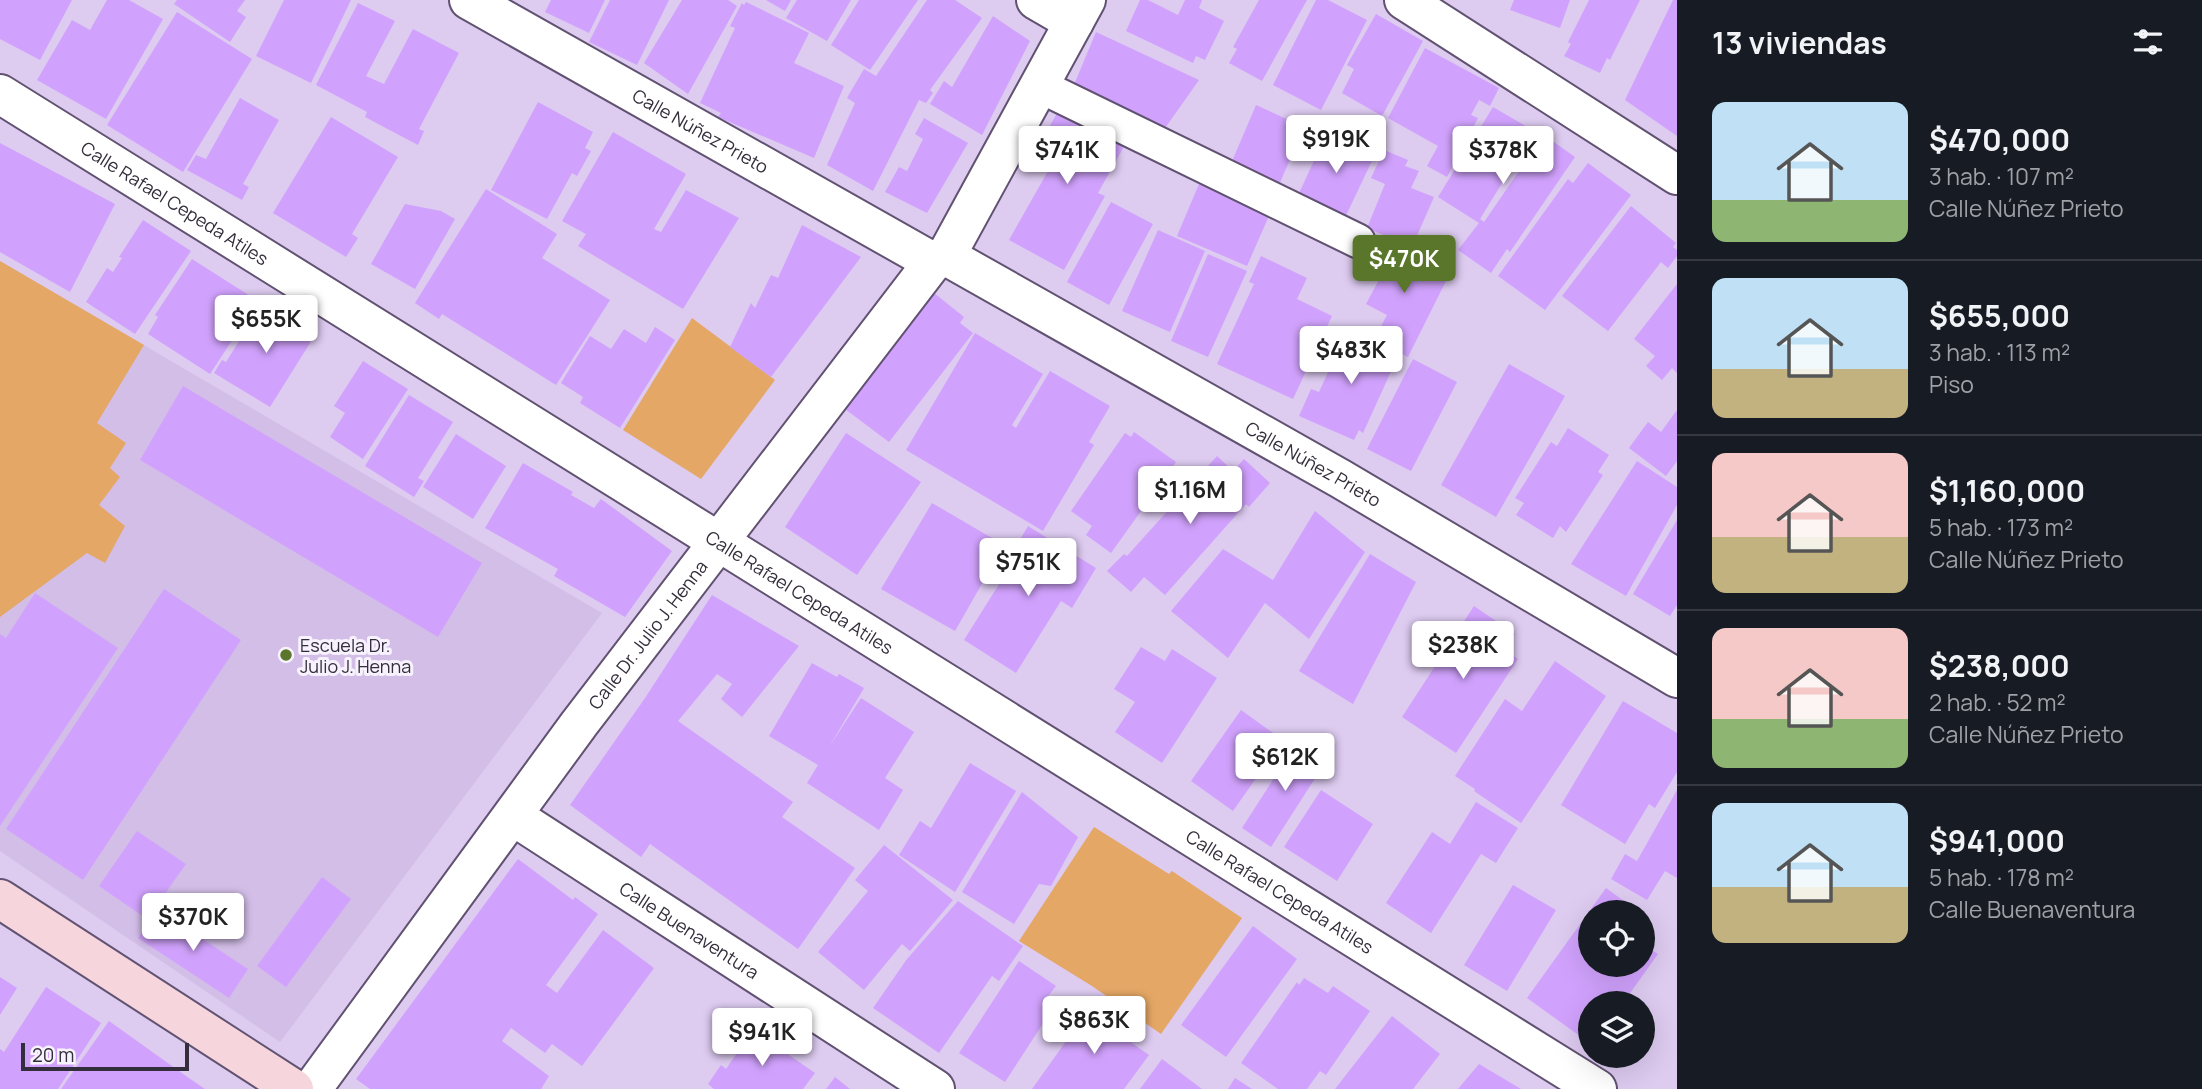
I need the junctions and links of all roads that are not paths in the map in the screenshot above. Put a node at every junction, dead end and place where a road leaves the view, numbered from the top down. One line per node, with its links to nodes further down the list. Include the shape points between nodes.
1 (469, 0): 9 (street, Calle Núñez Prieto)
2 (1036, 0): 4 (street)
3 (1404, 0): 7 (street)
4 (1080, 11): 5 (street, Calle Dr. Julio J. Henna)
5 (1040, 86): 8 (lane); 9 (street, Calle Dr. Julio J. Henna)
6 (0, 94): 10 (street, Calle Rafael Cepeda Atiles)
7 (1677, 175)
8 (1358, 240)
9 (940, 259): 10 (street, Calle Dr. Julio J. Henna); 11 (street, Calle Núñez Prieto, via 1341,479)
10 (718, 541): 12 (street, Calle Dr. Julio J. Henna); 17 (street, Calle Rafael Cepeda Atiles)
11 (1677, 678)
12 (513, 816): 15 (street, Calle Dr. Julio J. Henna); 16 (street, Calle Buenaventura)
13 (0, 900): 14 (street)
14 (294, 1089)
15 (312, 1089)
16 (935, 1089)
17 (1597, 1089)

